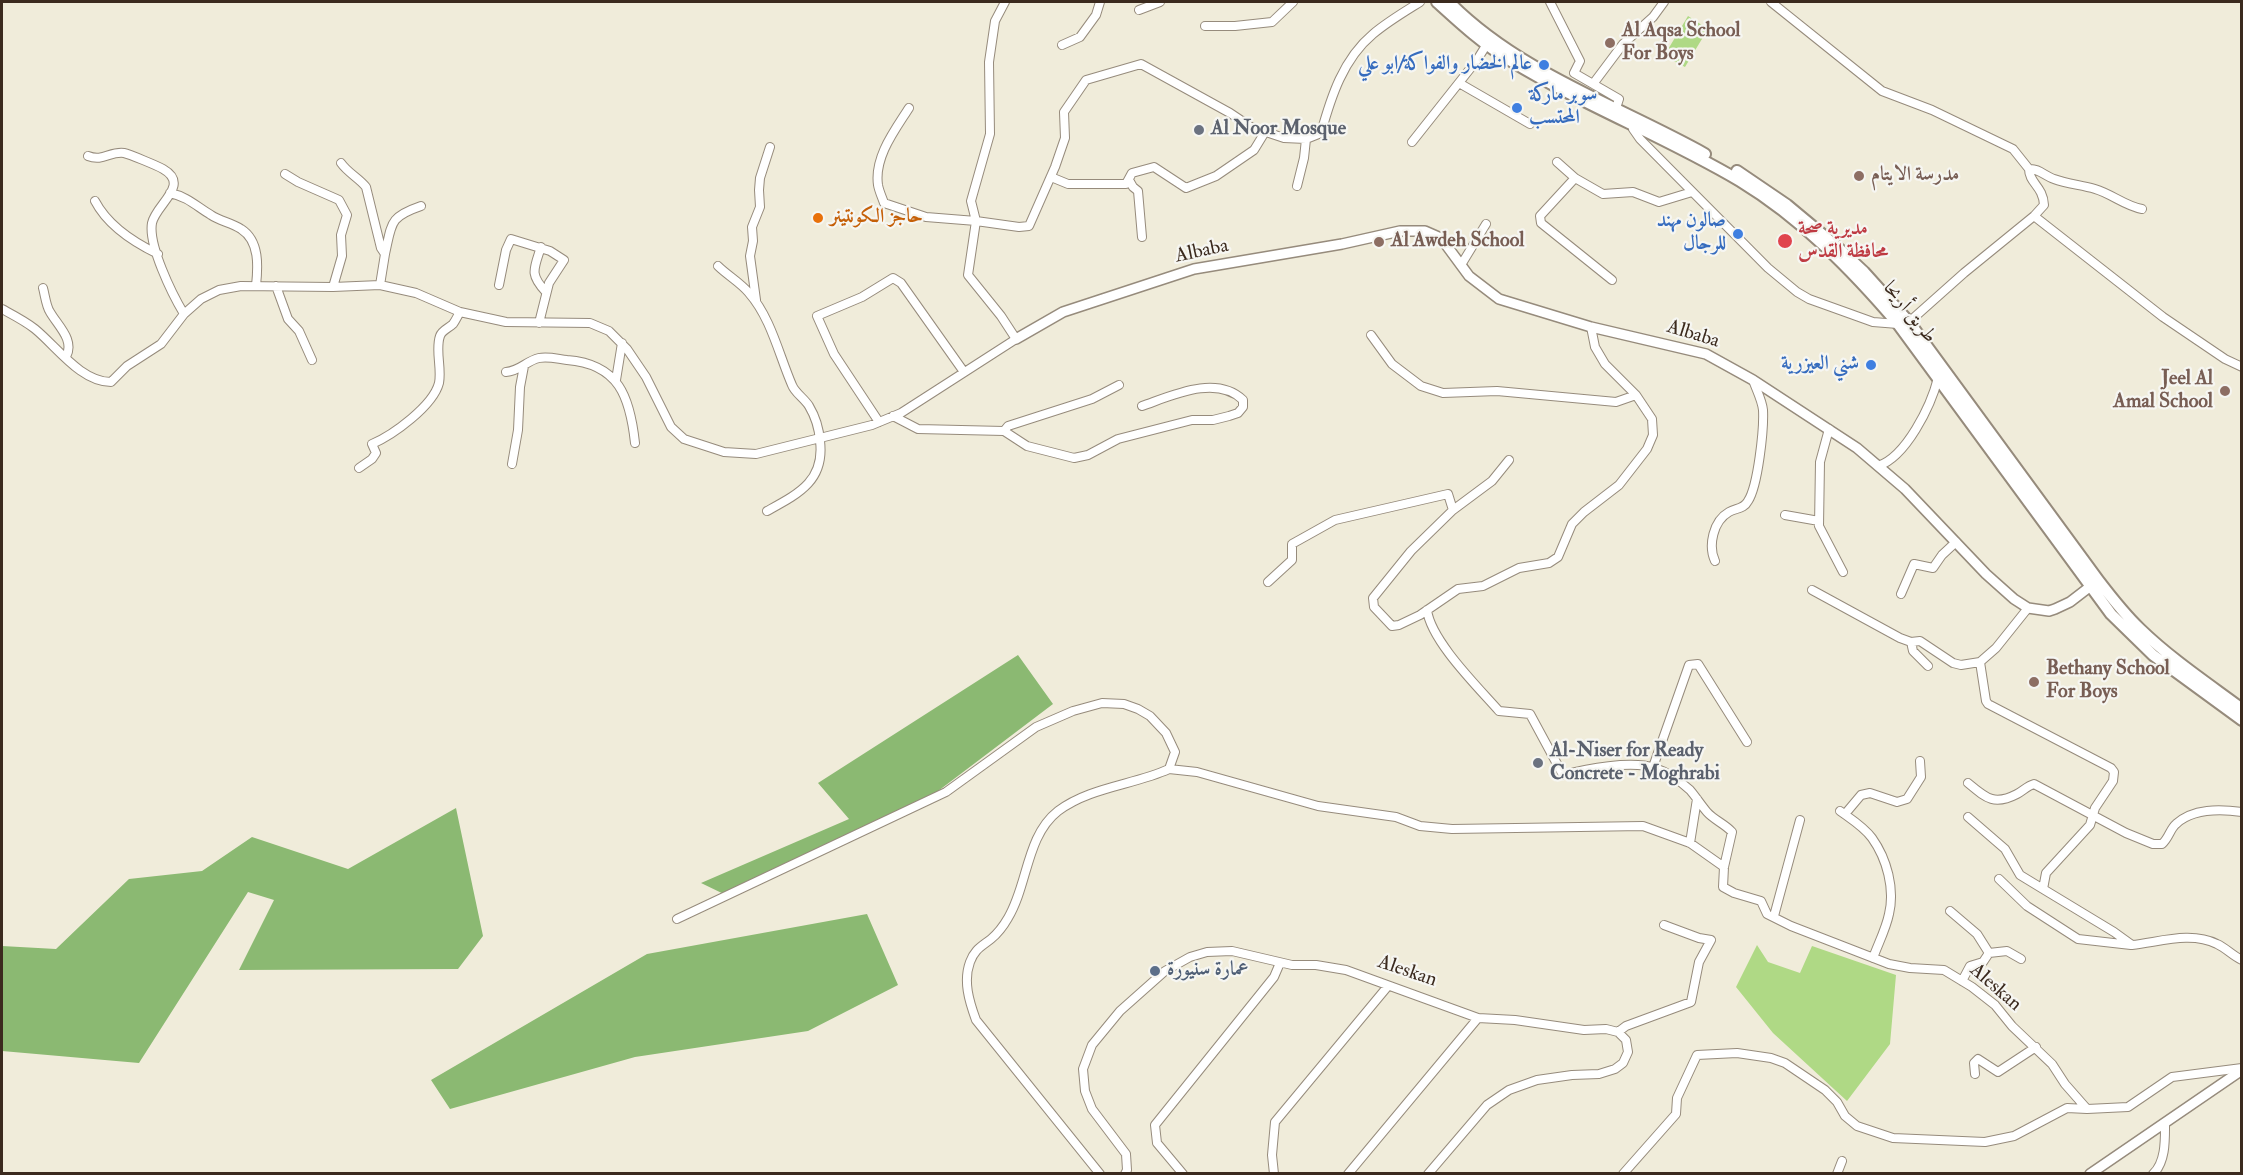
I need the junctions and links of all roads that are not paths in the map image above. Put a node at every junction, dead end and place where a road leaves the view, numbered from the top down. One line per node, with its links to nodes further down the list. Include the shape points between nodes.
1 (1005, 2): 40 (street, via 995,21 989,62 990,134 971,201)
2 (1100, 2): 14 (street, via 1080,37)
3 (1160, 2): 11 (street)
4 (1293, 2): 12 (street, via 1272,22)
5 (1419, 2): 22 (street, via 1372,34 1350,58 1329,103 1321,133)
6 (1437, 2): 13 (main road, طريق أريحا)
7 (1449, 2): 18 (main road, طريق أريحا, via 1502,45)
8 (1550, 2): 16 (street, via 1580,61 1574,73)
9 (1664, 2): 16 (street, via 1623,44)
10 (1771, 2): 28 (street, via 1882,91 2013,149)
11 (1139, 10)
12 (1205, 26)
13 (1487, 44): 15 (street); 19 (main road, طريق أريحا, via 1555,86)
14 (1062, 45)
15 (1459, 83): 20 (street); 23 (street)
16 (1593, 84): 18 (street, via 1619,99)
17 (909, 108): 40 (street, via 886,145 880,166 878,184 885,203 926,217)
18 (1616, 108): 19 (main road, طريق أريحا)
19 (1634, 122): 34 (street, via 1640,139); 61 (main road, طريق أريحا, via 1751,180 1787,205 1864,272)
20 (1530, 124)
21 (1265, 132): 22 (street, via 1284,138); 30 (street, via 1251,128 1141,64 1086,80 1064,112 1065,138); 32 (street, via 1254,150 1216,176 1186,188 1154,167 1132,173)
22 (1306, 138): 33 (street)
23 (1412, 142)
24 (770, 147): 56 (street, via 760,178 760,207 750,256)
25 (88, 156): 35 (street, via 97,159 125,153 161,168 172,176)
26 (1557, 162): 31 (street)
27 (341, 163): 45 (street, via 366,187)
28 (2029, 169): 38 (street, via 2096,189); 39 (street, via 2029,175 2043,193 2044,205)
29 (285, 174): 53 (street, via 339,200 346,215 340,235 342,256)
30 (1051, 177): 32 (street, via 1068,184 1126,184); 40 (street, via 1029,226)
31 (1575, 178): 34 (street, via 1603,194 1633,192 1659,202); 48 (street, via 1540,216 1541,223)
32 (1129, 180): 42 (street, via 1138,191)
33 (1297, 186)
34 (1692, 192): 61 (street, via 1797,292 1873,322)
35 (170, 193): 44 (street, via 152,225); 51 (street, via 186,196 223,223 242,230 250,239 258,262)
36 (95, 201): 44 (street, via 103,215 122,231)
37 (421, 206): 45 (street, via 402,213 394,221)
38 (2142, 209)
39 (2034, 216): 61 (street); 69 (street, via 2163,317)
40 (976, 221): 64 (street, via 968,275)
41 (1486, 224): 46 (street)
42 (1142, 237)
43 (541, 248): 50 (street, via 512,239); 55 (street, via 534,271 536,281); 55 (street, via 564,260)
44 (158, 254): 59 (street)
45 (385, 254): 49 (street)
46 (1461, 265): 62 (street, Albaba, via 1499,299); 64 (street, Albaba, via 1441,238 1425,231 1400,231 1194,269 1063,312)
47 (718, 266): 56 (street)
48 (1612, 280)
49 (380, 285): 53 (street); 58 (street, via 416,293)
50 (499, 285)
51 (256, 286): 52 (street); 59 (street, via 219,290)
52 (276, 286): 53 (street); 67 (street, via 288,319 299,331)
53 (333, 287)
54 (43, 288): 66 (street, via 49,311 66,339)
55 (546, 292): 60 (street)
56 (756, 302): 82 (street, via 793,388 808,405 819,428)
57 (2, 309): 66 (street, via 32,326)
58 (460, 312): 60 (street, via 506,322); 87 (street, via 440,337 439,383 430,398 404,426 372,444 376,453)
59 (184, 314): 66 (street, via 161,344 127,366 111,382 99,382)
60 (539, 323): 65 (street, via 590,323 609,331)
61 (1903, 323): 72 (main road, طريق أريحا); 96 (main road, طريق أريحا)
62 (1591, 327): 74 (street, Albaba, via 1706,354); 76 (street, via 1595,347 1605,364)
63 (1371, 335): 76 (street, via 1392,364 1422,386 1443,393 1531,393 1616,402)
64 (1016, 339): 71 (street)
65 (622, 343): 73 (street); 82 (street, via 646,377 671,427 684,439 724,452 756,454)
66 (66, 357)
67 (312, 360)
68 (524, 366): 70 (street); 73 (street, via 542,357 575,360 588,363); 85 (street)
69 (2241, 368)
70 (506, 372)
71 (964, 372): 78 (street); 79 (street, via 901,283 893,278 862,297 817,316 834,354)
72 (1938, 378): 86 (street, via 1906,445 1888,463); 96 (main road, طريق أريحا)
73 (616, 380): 83 (street, via 625,394)
74 (1753, 380): 80 (street, Albaba); 93 (street, via 1763,408 1753,486 1747,503 1729,512 1716,526 1712,553)
75 (1119, 385): 81 (street, via 1092,399)
76 (1636, 395): 100 (street, via 1652,419 1653,435 1647,449 1619,485 1572,524 1558,557 1520,568 1483,586 1458,589)
77 (1142, 406): 81 (street, via 1191,389 1220,389 1236,393 1243,400 1238,413 1118,439 1074,458 1027,446)
78 (892, 416): 79 (street); 81 (street, via 918,429)
79 (879, 422): 82 (street)
80 (1829, 429): 86 (street, Albaba); 91 (street, via 1820,462)
81 (1004, 430)
82 (820, 439): 89 (street, via 822,456 818,471 796,495)
83 (635, 443)
84 (1509, 460): 88 (street, via 1492,481)
85 (512, 464)
86 (1878, 466): 92 (street, Albaba)
87 (359, 468)
88 (1453, 510): 95 (street, via 1448,494 1335,520 1292,543 1292,560); 100 (street, via 1411,551 1372,603 1392,626)
89 (767, 511)
90 (1785, 515): 91 (street)
91 (1819, 520): 94 (street)
92 (1956, 542): 98 (street, via 1933,568 1914,564); 99 (street, Albaba, via 1986,574)
93 (1715, 561)
94 (1843, 572)
95 (1268, 582)
96 (2094, 583): 99 (street, via 2055,609); 104 (main road, طريق أريحا, via 2156,644); 105 (main road, طريق أريحا, via 2129,633)
97 (1812, 591): 101 (street)
98 (1900, 594)
99 (2028, 608): 102 (street)
100 (1427, 610): 108 (street, via 1436,634 1499,711 1530,714 1563,775 1593,767)
101 (1911, 642): 102 (street, via 1920,641 1953,663); 103 (street, via 1913,651)
102 (1980, 662): 113 (street, via 1988,704 2114,772)
103 (1928, 666)
104 (2241, 709)
105 (2241, 720)
106 (1747, 742): 108 (street, via 1698,663 1689,665)
107 (1920, 761): 126 (street, via 1921,777 1906,799 1897,802 1870,793 1861,795 1842,812 1872,838 1892,888 1889,914)
108 (1653, 767): 111 (street, via 1681,783)
109 (1169, 769): 116 (street, via 1197,772 1318,806 1396,817 1419,826 1643,826); 122 (street, via 1175,752 1166,733 1150,716 1124,704 1102,703 1073,711 1036,727 946,792); 140 (street, via 1104,790 1056,813 1044,827 1029,858 1023,886 1008,918 992,938 977,947 969,963 967,985 976,1020)
110 (1968, 783): 113 (street, via 1995,801 2019,794 2034,784)
111 (1697, 799): 116 (street); 117 (street, via 1732,832)
112 (2241, 812): 113 (street, via 2194,814 2174,825 2159,845 2126,833)
113 (2094, 814): 119 (street, via 2090,825 2046,873)
114 (1968, 817): 119 (street, via 2005,849 2020,875)
115 (1800, 820): 121 (street)
116 (1690, 843): 117 (street)
117 (1724, 867): 121 (street, Aleskan, via 1723,887 1761,902 1767,914)
118 (1999, 879): 124 (street, via 2027,906 2078,939)
119 (2043, 889): 124 (street)
120 (1950, 911): 125 (street, via 1977,934)
121 (1774, 916): 126 (street, Aleskan)
122 (678, 919)
123 (1664, 926): 133 (street, via 1711,940 1699,962 1691,1002)
124 (2132, 945): 128 (street, via 2190,937 2219,945)
125 (1989, 953): 127 (street, via 2007,951); 130 (street, via 1983,962 1970,966)
126 (1873, 958): 130 (street, Aleskan, via 1910,968 1944,970)
127 (2021, 959)
128 (2241, 960)
129 (1280, 963): 131 (street, Aleskan, via 1346,970); 141 (street, Aleskan, via 1232,951 1190,957 1165,971 1120,1011 1092,1045 1083,1069 1084,1091 1092,1109 1126,1154); 142 (street, via 1274,977 1155,1125 1157,1143)
130 (1962, 981): 134 (street, Aleskan, via 1995,1005)
131 (1388, 986): 132 (street, Aleskan); 143 (street, via 1275,1122)
132 (1478, 1018): 133 (street, Aleskan); 144 (street)
133 (1618, 1032): 145 (street, via 1626,1040 1628,1052 1615,1069 1537,1080 1509,1090 1487,1106)
134 (2036, 1047): 136 (street, via 1998,1072 1978,1059 1974,1063); 137 (street, Aleskan)
135 (2241, 1069): 137 (street, via 2172,1077 2128,1107); 138 (street)
136 (1975, 1074)
137 (2087, 1108): 146 (street, via 2067,1108 2014,1136 1985,1142 1893,1138 1857,1126 1826,1090 1785,1063 1737,1053 1697,1055 1677,1098 1676,1114)
138 (2165, 1123): 148 (street); 149 (street, via 2166,1144)
139 (1842, 1161): 147 (street)
140 (1100, 1173)
141 (1125, 1173)
142 (1183, 1173)
143 (1274, 1173)
144 (1348, 1173)
145 (1428, 1173)
146 (1623, 1173)
147 (1837, 1173)
148 (2090, 1173)
149 (2153, 1173)

